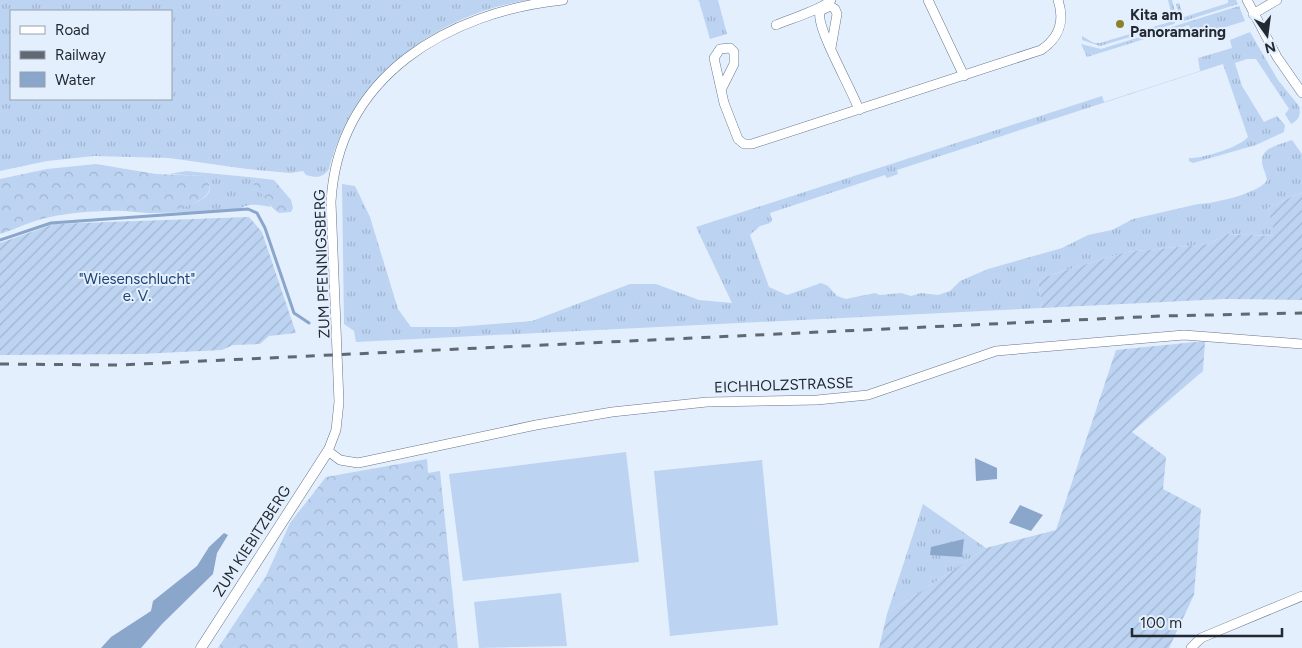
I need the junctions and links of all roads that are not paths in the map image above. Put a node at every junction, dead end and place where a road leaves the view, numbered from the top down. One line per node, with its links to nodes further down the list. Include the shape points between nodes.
1 (563, 0): 15 (street, ZUM PFENNIGSBERG, via 494,13 448,31 406,58 384,78 354,119 338,158 332,184 339,402 336,430)
2 (928, 0): 10 (street)
3 (1058, 0): 10 (street, via 1061,24 1049,45)
4 (1247, 0): 7 (street)
5 (1277, 0): 7 (street)
6 (828, 4): 8 (street); 9 (street, via 837,14); 9 (street, via 818,16)
7 (1253, 14): 12 (street)
8 (776, 25)
9 (831, 48): 13 (street)
10 (964, 76): 13 (street)
11 (721, 90): 11 (street, via 714,58 720,49 733,45 734,64); 13 (street, via 736,134 744,144)
12 (1302, 94)
13 (859, 110)
14 (1302, 344): 15 (street, EICHHOLZSTRASSE, via 1184,335 996,351 868,395 817,400 707,402 612,412 358,463 340,460)
15 (328, 451): 17 (street, ZUM KIEBITZBERG)
16 (1302, 596): 18 (street, via 1201,638)
17 (201, 648)
18 (1191, 648)

